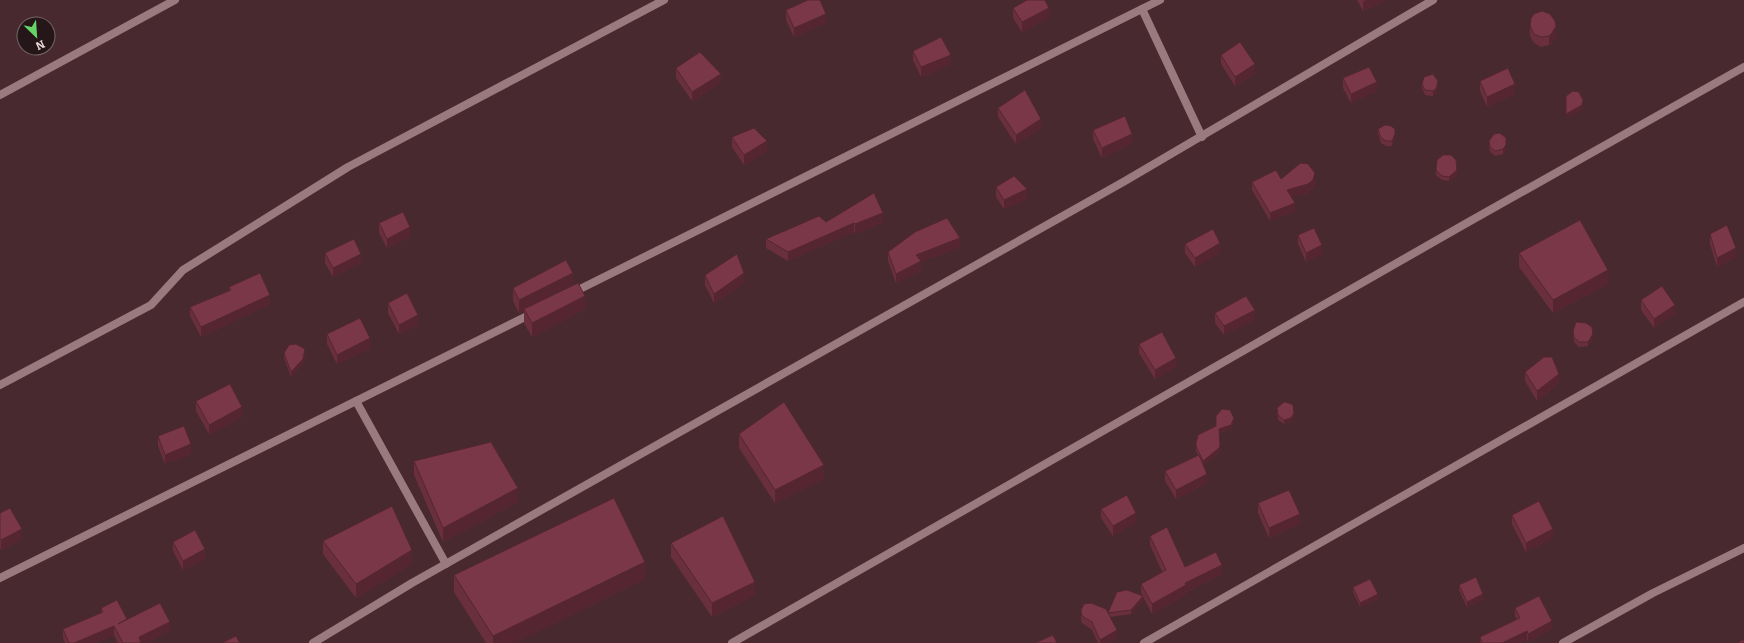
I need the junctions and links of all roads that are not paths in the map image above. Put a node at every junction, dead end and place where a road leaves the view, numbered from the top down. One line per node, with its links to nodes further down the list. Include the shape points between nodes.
1 (175, 0): 7 (street)
2 (664, 0): 12 (street, via 348,167 183,270 151,305)
3 (1160, 0): 5 (street)
4 (1433, 0): 8 (street)
5 (1142, 9): 8 (street); 9 (street)
6 (1744, 67): 18 (street)
7 (0, 95)
8 (1202, 136): 15 (street)
9 (563, 298)
10 (1744, 302): 19 (street)
11 (542, 308): 13 (street)
12 (0, 386)
13 (356, 401): 15 (street); 16 (street)
14 (1744, 548): 20 (street, via 1653,593)
15 (446, 564): 17 (street)
16 (0, 578)
17 (318, 642)
18 (732, 643)
19 (1144, 643)
20 (1563, 643)

